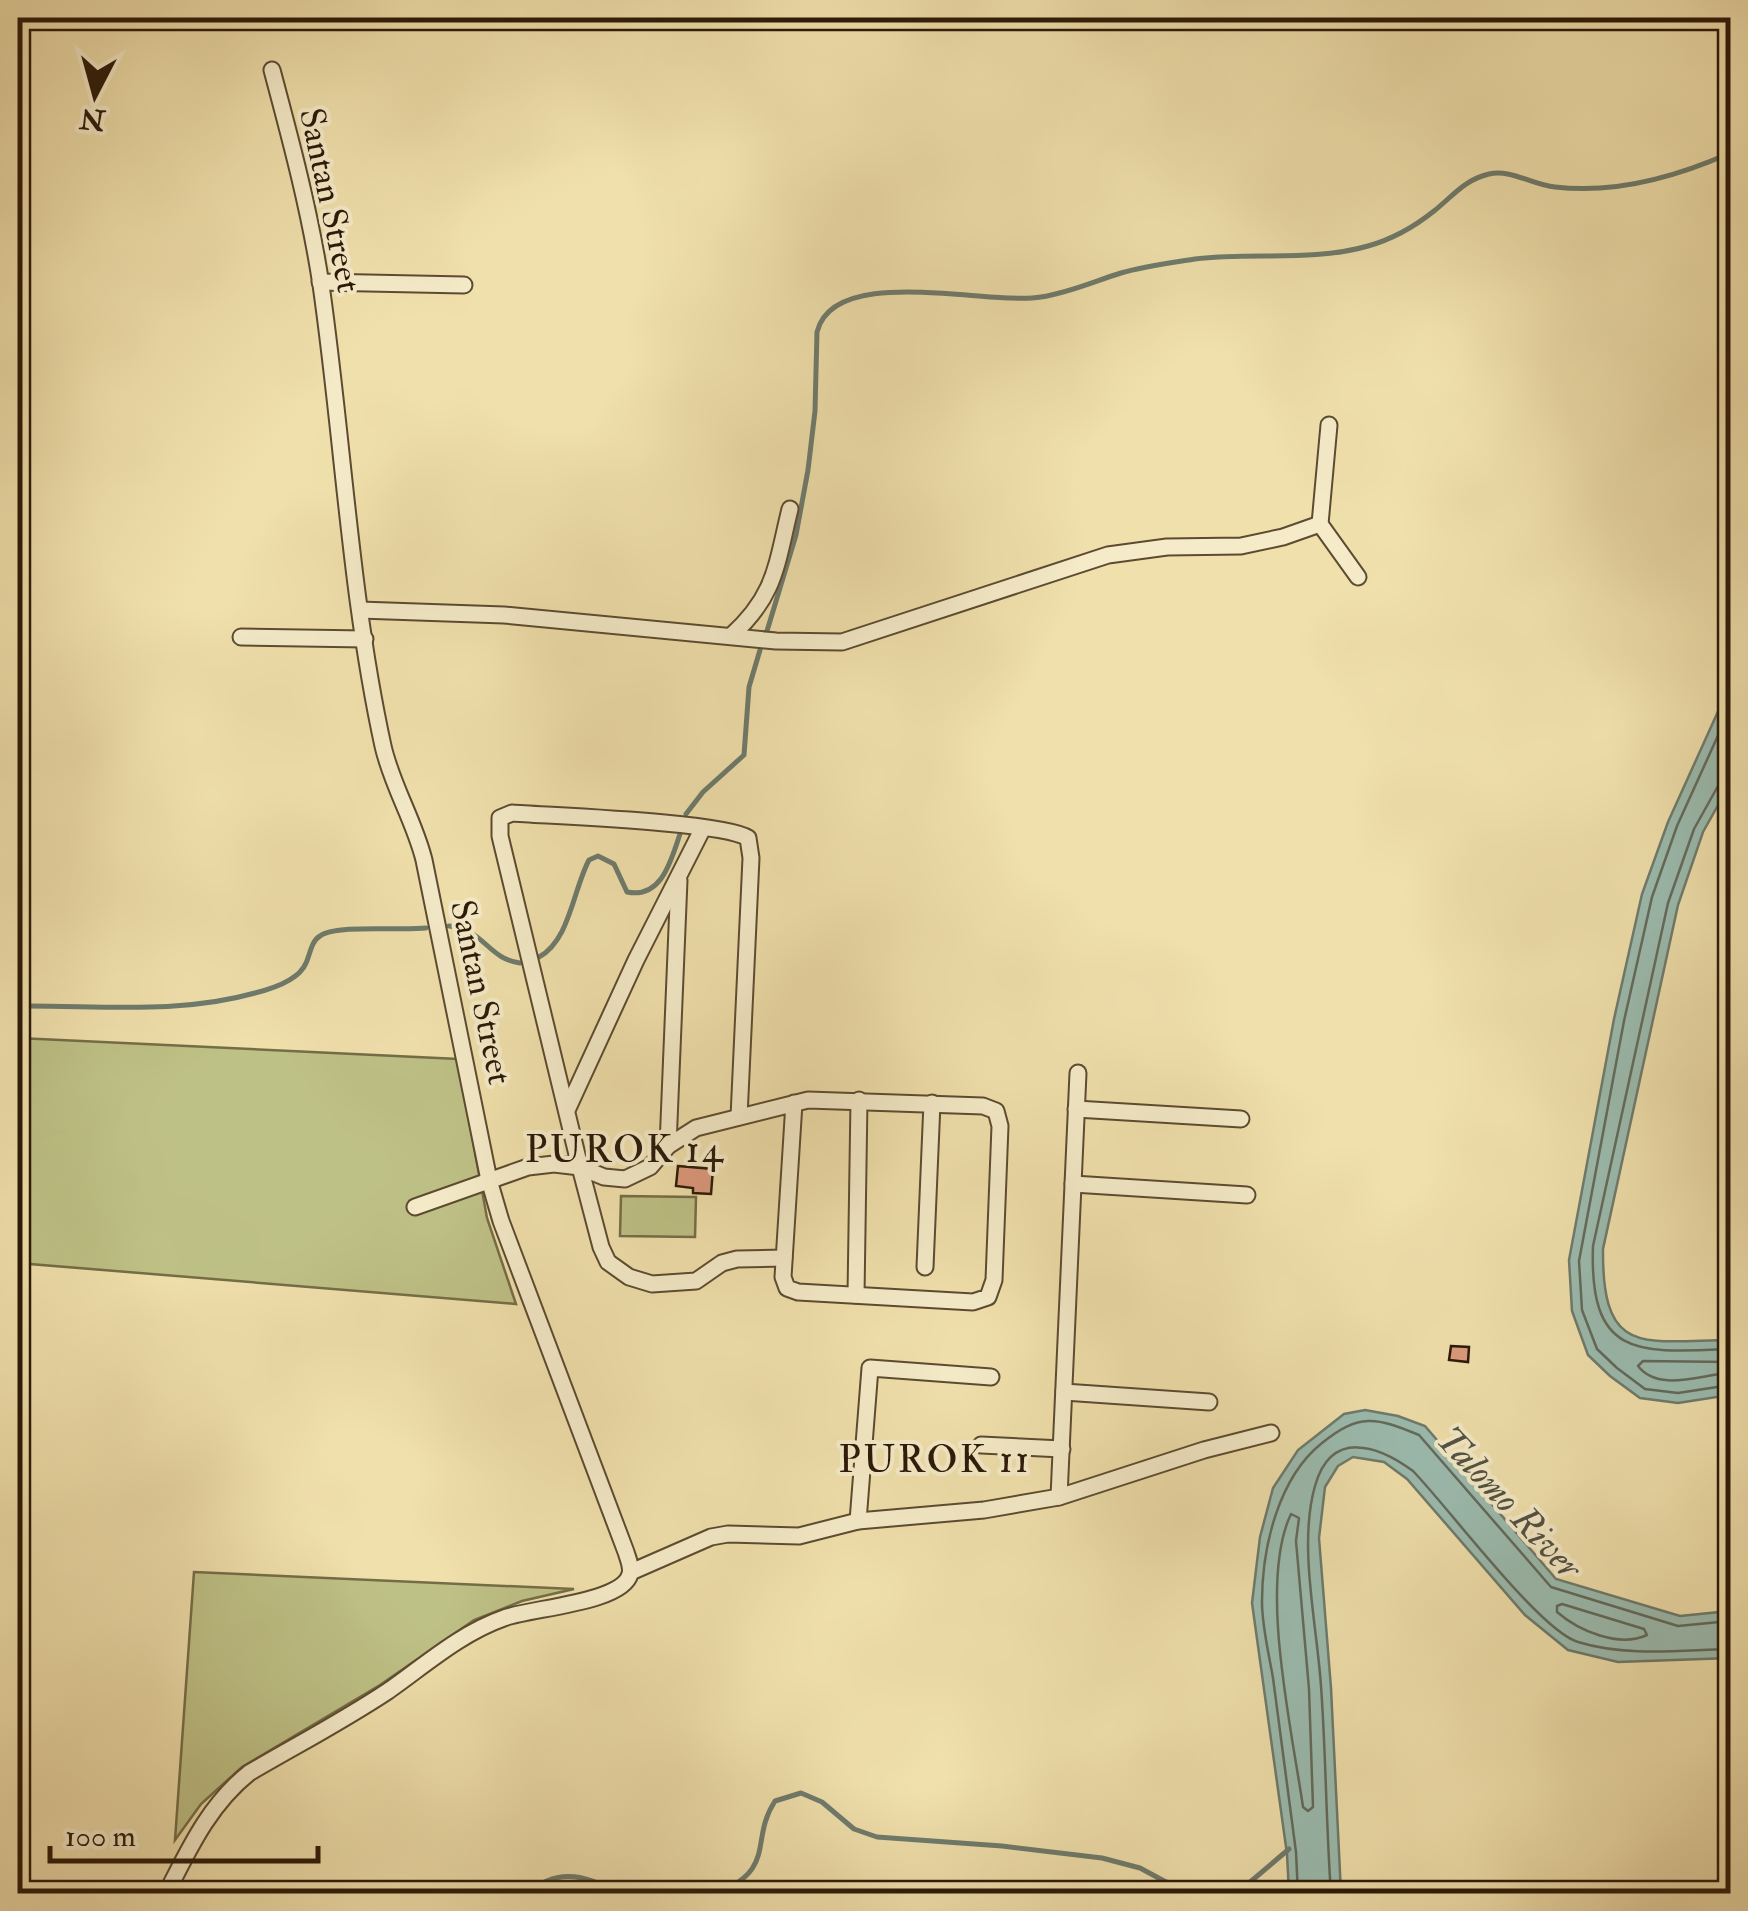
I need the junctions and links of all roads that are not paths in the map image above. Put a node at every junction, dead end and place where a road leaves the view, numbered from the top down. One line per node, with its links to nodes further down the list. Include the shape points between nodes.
1 (272, 70): 2 (street, Santan Street)
2 (320, 282): 3 (street); 8 (street, Santan Street)
3 (464, 285)
4 (1330, 425): 6 (street)
5 (790, 509): 10 (street, via 765,599)
6 (1320, 524): 7 (street); 10 (street, via 1240,546 1108,554 842,642)
7 (1358, 577)
8 (360, 610): 10 (street, via 504,614); 11 (street, Santan Street)
9 (242, 636): 11 (street)
10 (731, 636)
11 (365, 638): 24 (street, Santan Street, via 390,777 416,827 428,877)
12 (703, 828): 13 (street); 19 (street, via 512,813 500,818); 20 (street, via 736,832 750,843)
13 (679, 872): 19 (street); 22 (street)
14 (1078, 1073): 18 (street)
15 (860, 1100): 16 (street); 17 (street); 30 (street)
16 (794, 1103): 20 (street); 28 (street)
17 (932, 1103): 29 (street); 30 (street, via 983,1106 999,1118 992,1290 973,1302)
18 (1076, 1108): 21 (street); 25 (street)
19 (567, 1110): 23 (street)
20 (739, 1118): 22 (street, via 696,1128)
21 (1241, 1120)
22 (668, 1146): 23 (street, via 650,1168 625,1179)
23 (580, 1167): 24 (street, via 528,1166); 28 (street, via 601,1248 629,1278 652,1284 696,1280 722,1263)
24 (489, 1180): 27 (street); 39 (street, Santan Street)
25 (1073, 1184): 26 (street); 32 (street)
26 (1247, 1196)
27 (414, 1206)
28 (784, 1258): 30 (street, via 790,1290)
29 (926, 1267)
30 (856, 1295)
31 (991, 1377): 38 (street, via 870,1368)
32 (1064, 1392): 33 (street); 36 (street)
33 (1209, 1402)
34 (1270, 1433): 37 (street)
35 (982, 1445): 36 (street)
36 (1062, 1449): 37 (street)
37 (1059, 1498): 38 (street)
38 (858, 1522): 39 (street, via 799,1536 711,1537)
39 (631, 1572): 40 (street, via 607,1595 494,1621 250,1773 209,1814)
40 (166, 1894)

